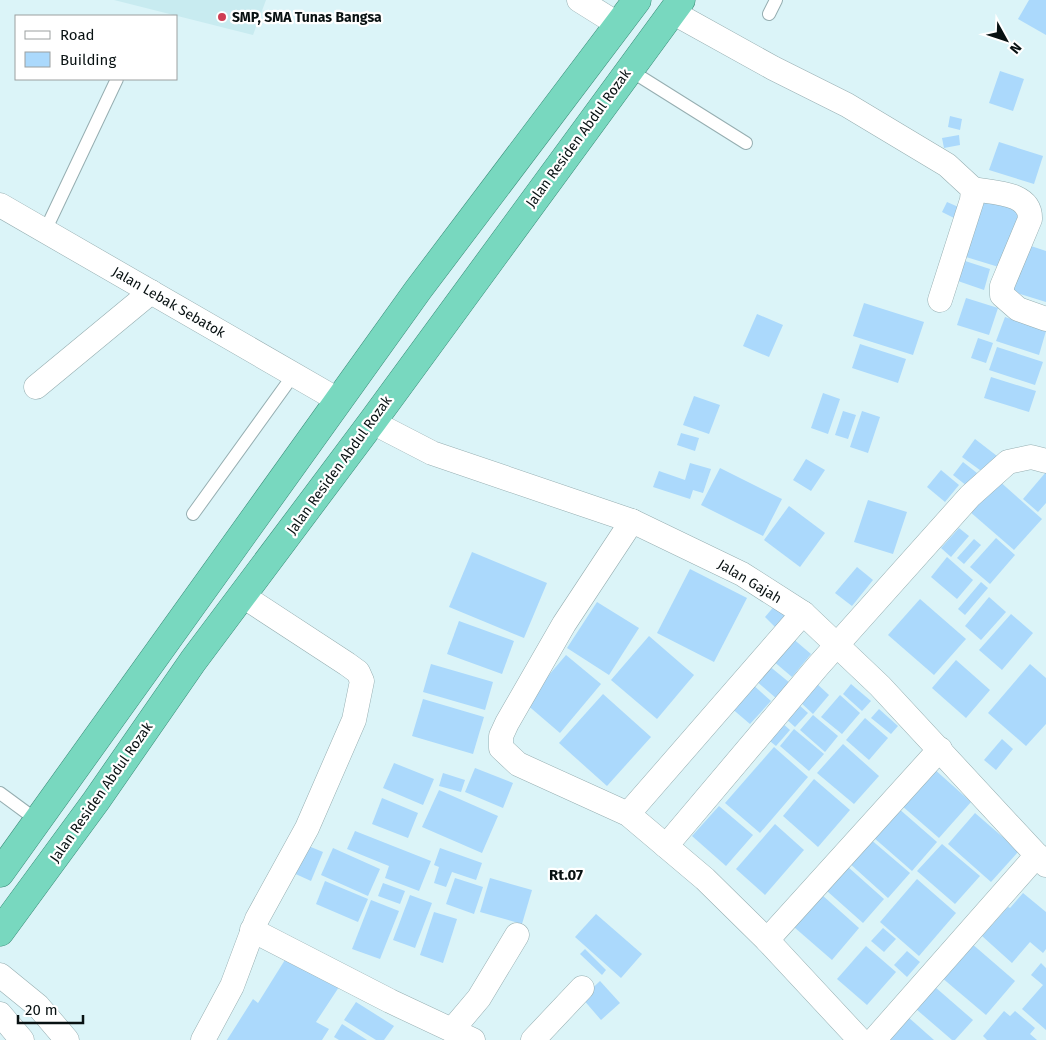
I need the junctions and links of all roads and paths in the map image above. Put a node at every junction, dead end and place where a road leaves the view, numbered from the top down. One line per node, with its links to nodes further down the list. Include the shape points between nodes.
1 (579, 0): 6 (street)
2 (637, 0): 6 (highway)
3 (776, 0): 5 (lane)
4 (676, 6): 7 (highway, Jalan Residen Abdul Rozak); 10 (street, via 772,68 847,105 946,165)
5 (769, 14)
6 (619, 25): 18 (highway)
7 (628, 69): 9 (lane); 19 (highway, Jalan Residen Abdul Rozak)
8 (117, 80): 12 (lane)
9 (746, 143)
10 (973, 189): 14 (street); 15 (street, via 1018,198 1030,210 1030,219 1002,286 1002,295 1018,309)
11 (0, 204): 12 (street, Jalan Lebak Sebatok)
12 (45, 231): 13 (street, Jalan Lebak Sebatok)
13 (151, 292): 16 (street, Jalan Lebak Sebatok); 17 (street)
14 (940, 300)
15 (1046, 319)
16 (294, 374): 18 (street, Jalan Lebak Sebatok); 21 (lane)
17 (36, 387)
18 (338, 400): 29 (highway)
19 (372, 422): 22 (street, Jalan Gajah, via 432,453); 23 (highway, Jalan Residen Abdul Rozak)
20 (1046, 461): 25 (street, via 1019,458 992,474)
21 (193, 514)
22 (632, 521): 24 (street, Jalan Gajah, via 742,574); 28 (street, via 564,624 500,736 501,748 518,764)
23 (243, 596): 33 (street, via 347,664 358,672 362,681 354,720 339,757 307,828); 34 (highway, Jalan Residen Abdul Rozak)
24 (803, 614): 25 (street, Jalan Gajah); 28 (street)
25 (836, 646): 26 (street, Jalan Gajah, via 880,686); 30 (street)
26 (940, 749): 31 (street, Jalan Gajah); 36 (street)
27 (2, 800): 29 (lane)
28 (628, 814): 30 (street)
29 (38, 821): 32 (highway)
30 (666, 846): 36 (street)
31 (1041, 860): 46 (street)
32 (0, 873)
33 (252, 930): 40 (street); 43 (street, via 232,986)
34 (0, 932)
35 (517, 934): 40 (street, via 479,998)
36 (767, 940): 45 (street)
37 (0, 976): 42 (street, via 38,1006)
38 (582, 988): 44 (street)
39 (0, 1014): 41 (street)
40 (463, 1035)
41 (22, 1040)
42 (67, 1040)
43 (203, 1040)
44 (533, 1040)
45 (860, 1040)
46 (874, 1040)

